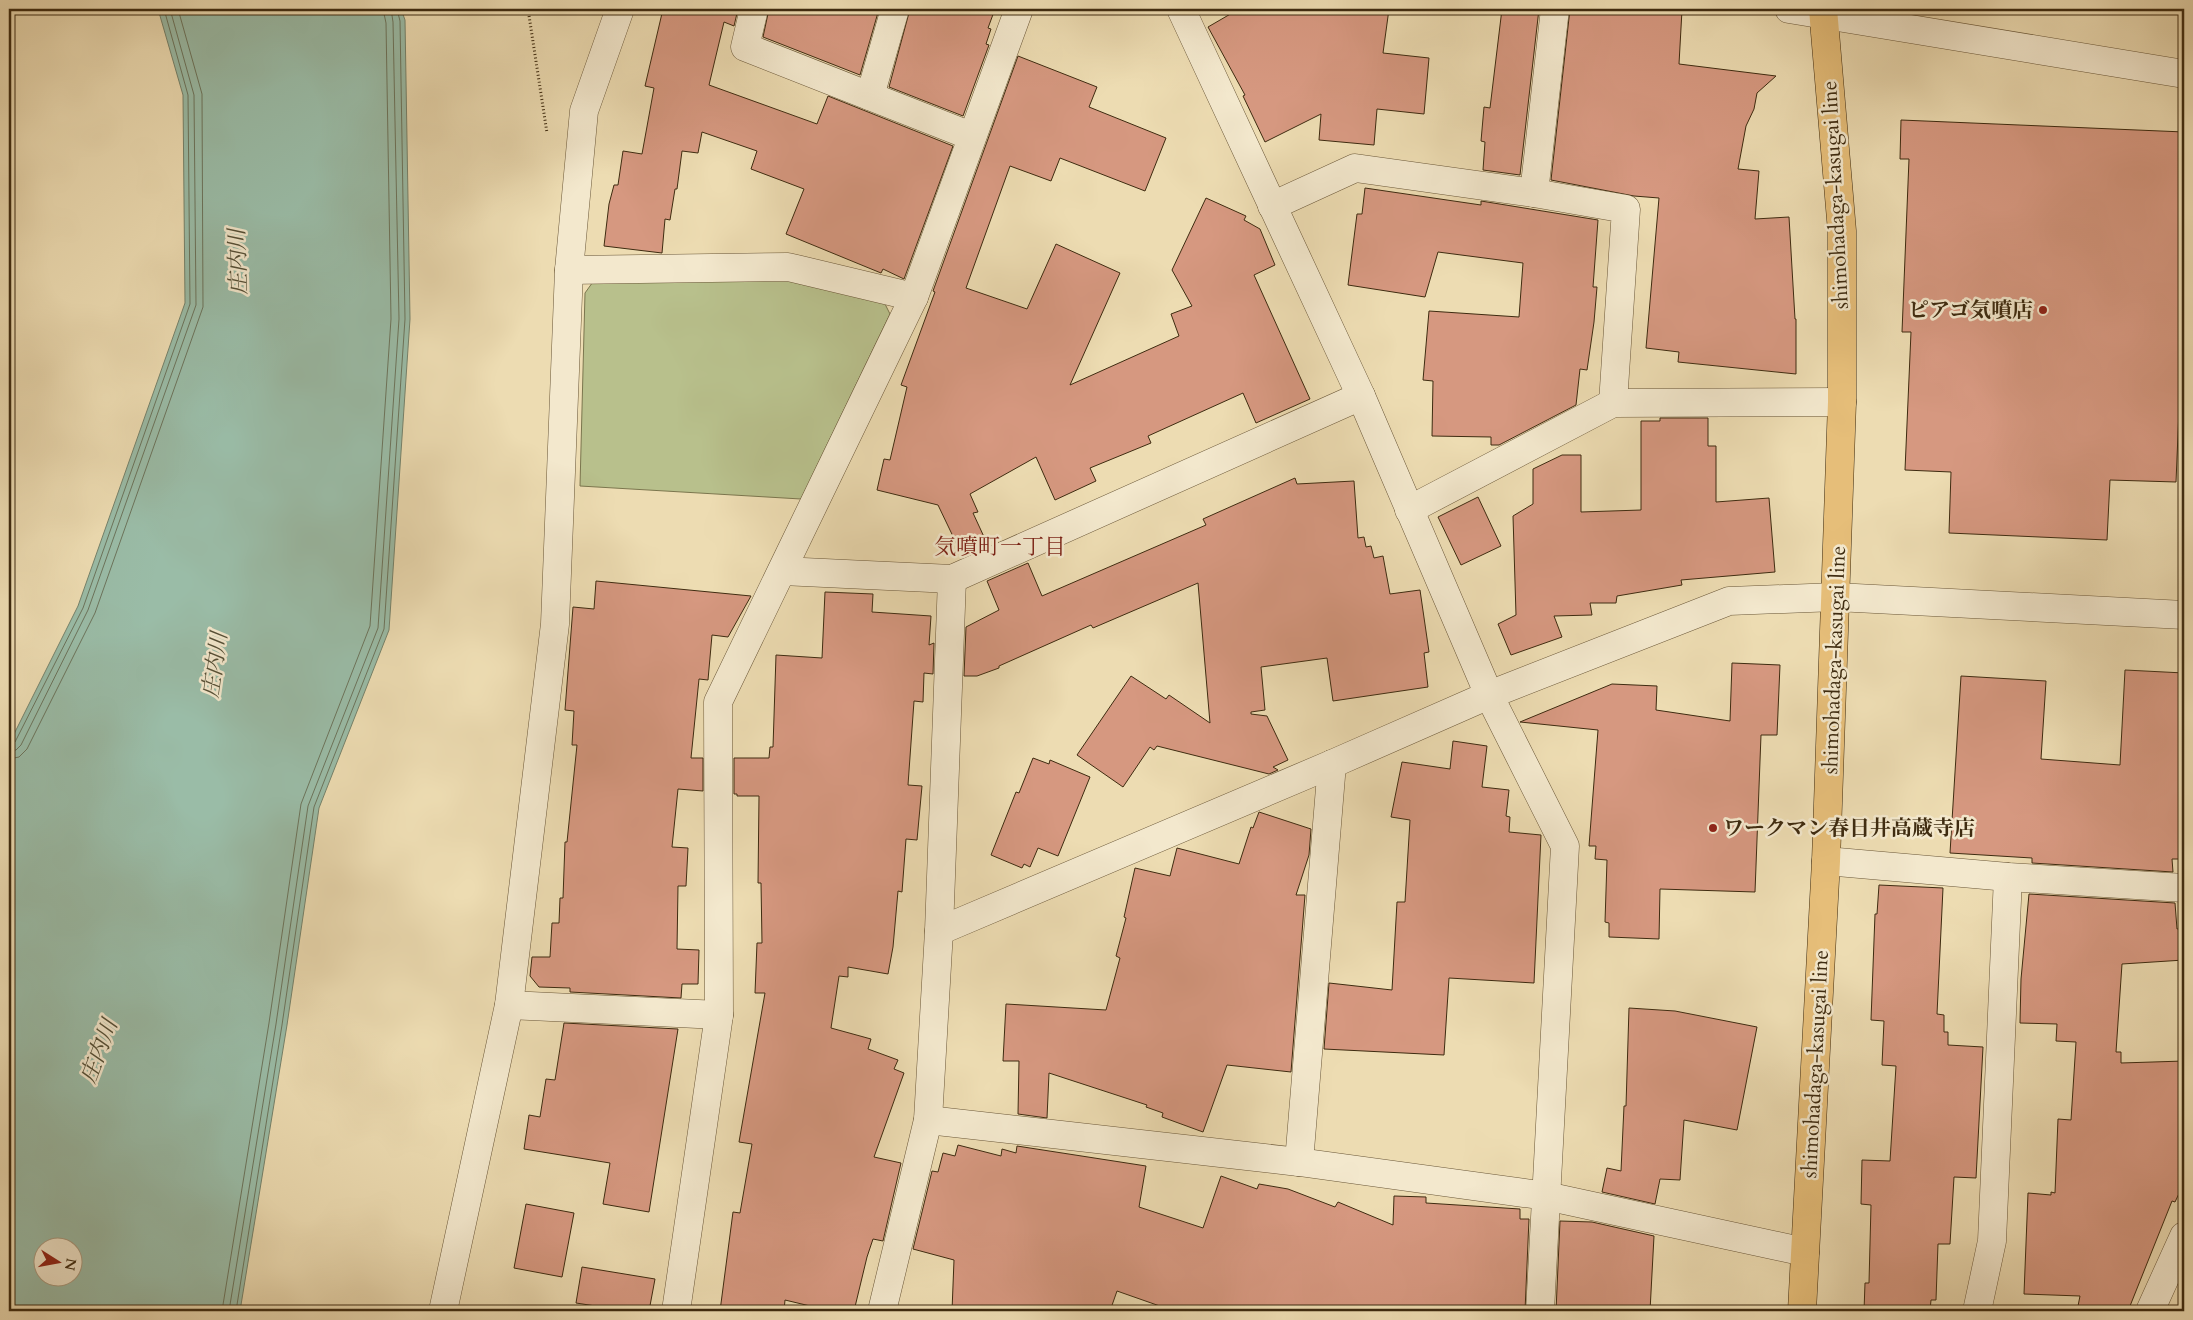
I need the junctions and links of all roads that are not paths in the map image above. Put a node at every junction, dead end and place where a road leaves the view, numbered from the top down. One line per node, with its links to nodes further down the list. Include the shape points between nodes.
1 (620, 9): 14 (street, via 584,111)
2 (754, 9): 10 (street, via 744,47)
3 (896, 9): 10 (street)
4 (1019, 9): 11 (street)
5 (1181, 9): 13 (street)
6 (1555, 9): 12 (street)
7 (1789, 9): 8 (street)
8 (1823, 12): 9 (street); 17 (main road, shimohadaga-kasugai line, via 1842,231)
9 (2184, 74)
10 (870, 96): 11 (street)
11 (972, 136): 15 (street)
12 (1534, 193): 13 (street, via 1355,168); 18 (street, via 1626,209)
13 (1272, 206): 16 (street)
14 (569, 270): 15 (street, via 788,267); 30 (street, via 555,624)
15 (914, 298): 20 (street)
16 (1361, 396): 19 (street); 21 (street)
17 (1842, 402): 18 (street); 22 (main road, shimohadaga-kasugai line)
18 (1613, 403): 19 (street)
19 (1410, 510): 24 (street)
20 (782, 571): 21 (street); 31 (street, via 718,702)
21 (952, 578): 29 (street)
22 (1836, 597): 23 (street); 24 (street, via 1729,602); 26 (main road, shimohadaga-kasugai line)
23 (2184, 615)
24 (1489, 695): 25 (street); 34 (street, via 1565,846)
25 (1332, 764): 29 (street); 33 (street)
26 (1826, 861): 27 (street); 36 (main road, shimohadaga-kasugai line)
27 (2008, 877): 28 (street); 42 (street, via 1992,1241)
28 (2184, 888)
29 (939, 931): 32 (street)
30 (509, 1005): 31 (street); 37 (street)
31 (719, 1015): 38 (street)
32 (928, 1120): 33 (street); 39 (street)
33 (1299, 1162): 34 (street)
34 (1546, 1196): 36 (street); 40 (street)
35 (2184, 1236): 43 (street)
36 (1805, 1252): 41 (main road, shimohadaga-kasugai line)
37 (443, 1311)
38 (676, 1311)
39 (882, 1311)
40 (1540, 1311)
41 (1802, 1311)
42 (1977, 1311)
43 (2150, 1311)

